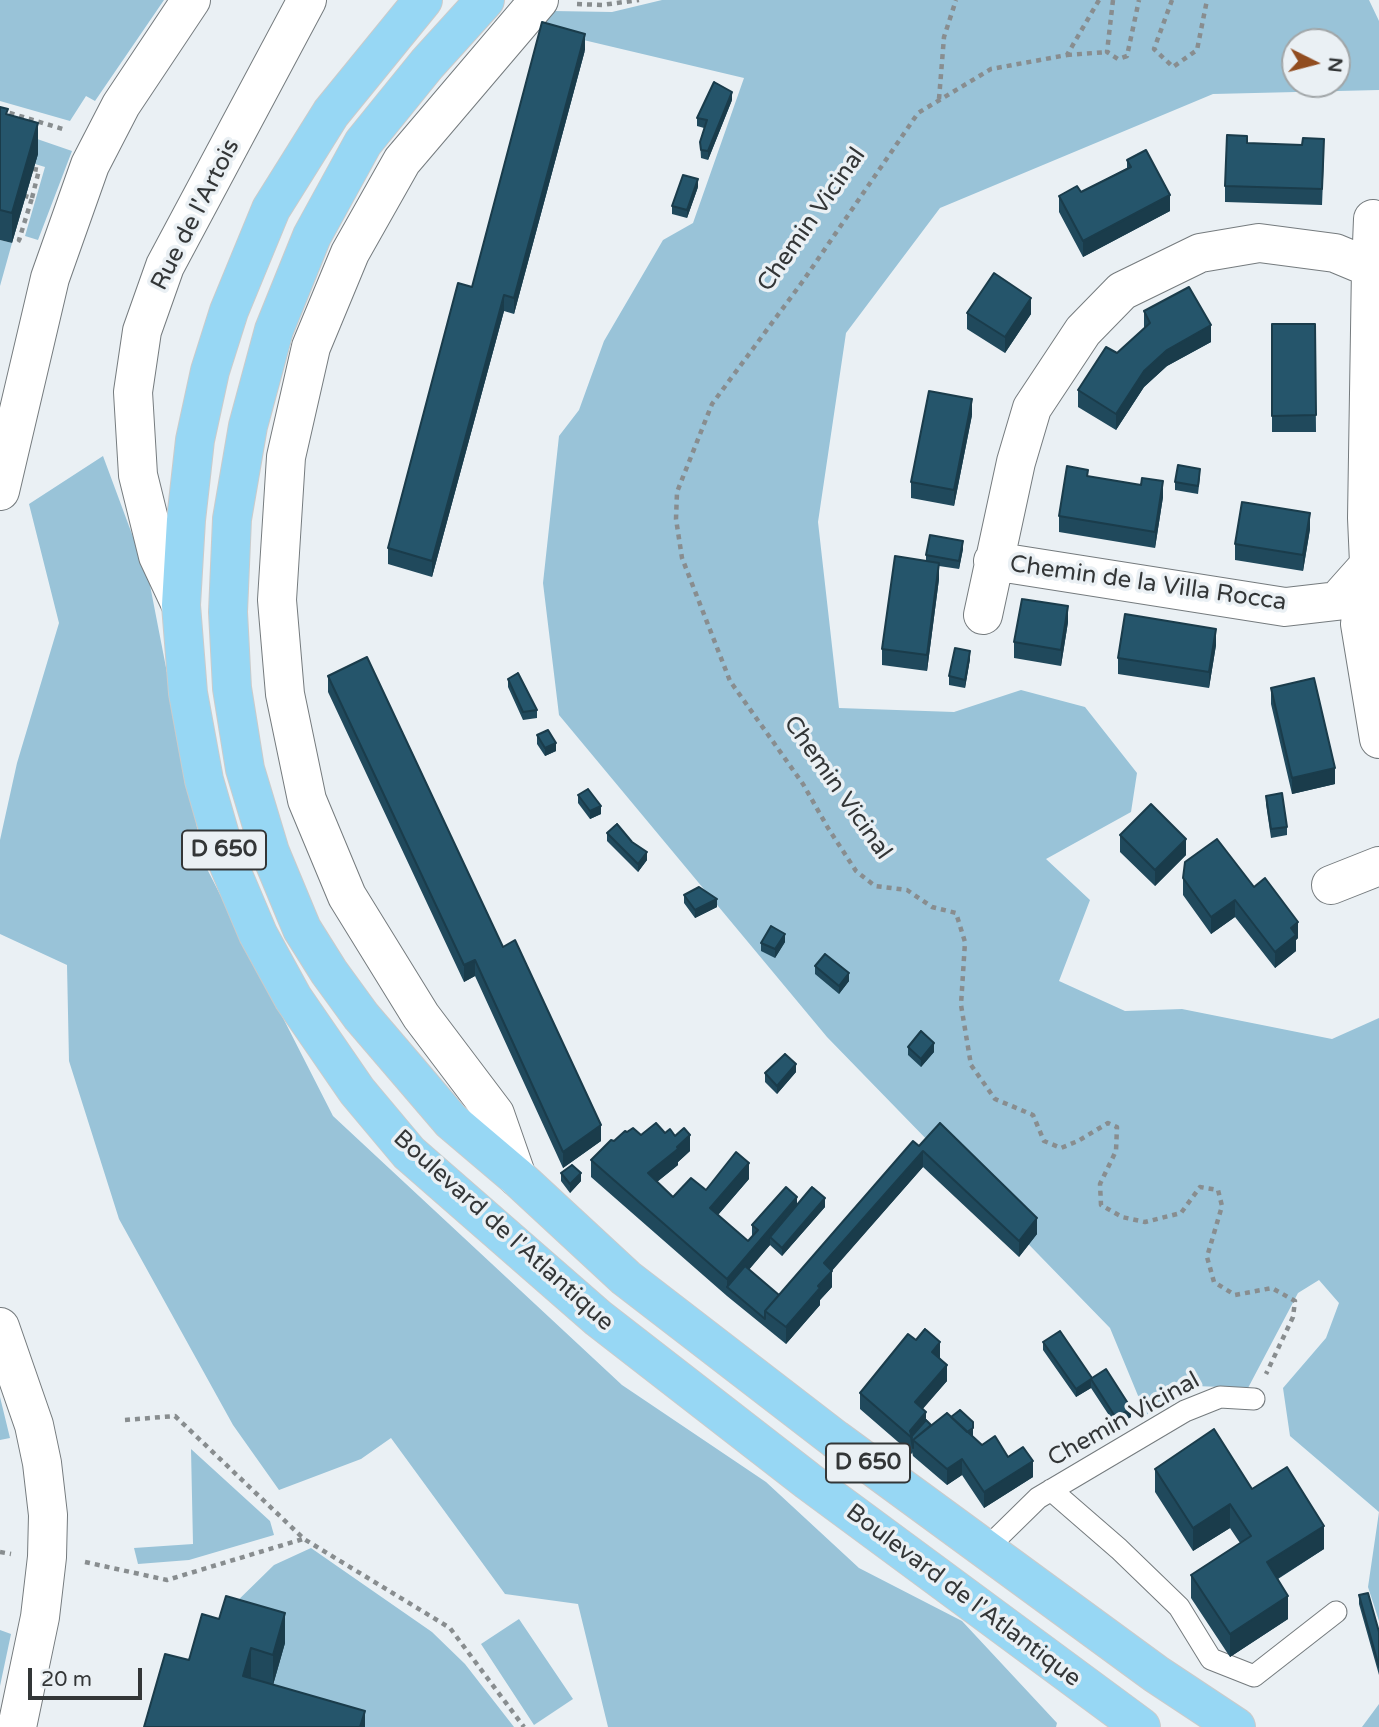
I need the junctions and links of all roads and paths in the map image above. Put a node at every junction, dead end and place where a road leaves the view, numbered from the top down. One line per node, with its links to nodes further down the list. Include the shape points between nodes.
1 (191, 0): 24 (street, via 121,104 82,186 50,278)
2 (307, 0): 27 (street, Rue de l'Artois, via 164,266 142,331 134,392 138,475 158,556)
3 (423, 0): 27 (main road, Boulevard de l'Atlantique / D 650, via 331,113 271,209 229,311 195,440)
4 (485, 0): 32 (main road, Boulevard de l'Atlantique / D 650, via 363,143 312,236 274,330 248,426 232,519 228,612 232,688 245,769 270,852 302,929 395,1058 451,1121)
5 (639, 0): 12 (path, via 602,5)
6 (956, 0): 15 (path, via 944,37)
7 (1099, 0): 14 (path)
8 (1113, 0): 13 (path)
9 (1139, 0): 13 (path, Chemin Vicinal, via 1127,56 1118,59)
10 (1172, 0): 11 (path, via 1154,49 1173,67 1197,50)
11 (1207, 0)
12 (537, 2): 32 (street, Boulevard de l'Atlantique, via 402,161 350,253 311,347 286,457 277,600 285,694 306,800 347,896 421,1016 495,1114)
13 (1107, 52): 14 (path, Chemin Vicinal)
14 (1067, 55): 15 (path, Chemin Vicinal, via 991,69)
15 (939, 100): 34 (path, Chemin Vicinal, via 918,113 712,404 677,492 682,558 730,681 803,783 856,871 875,886 907,890 932,907 956,913 965,942 961,1005 971,1065 995,1100 1032,1115 1044,1141 1061,1148 1108,1122 1117,1127 1116,1151 1100,1184 1101,1205 1122,1217 1145,1222 1181,1213 1200,1187 1218,1190 1222,1206 1208,1257 1214,1282 1235,1295 1272,1288 1294,1301 1293,1317)
16 (0, 110): 17 (path)
17 (72, 131)
18 (33, 169): 20 (path, via 39,170)
19 (25, 196): 20 (path)
20 (32, 198): 22 (path)
21 (1373, 219): 23 (street)
22 (19, 240)
23 (1371, 268): 25 (street, Chemin de la Villa Rocca, via 1335,253 1259,243 1200,253 1122,291 1083,331 1032,408); 26 (street, via 1367,518)
24 (0, 491)
25 (993, 561): 26 (street, Chemin de la Villa Rocca, via 1285,607 1337,601); 28 (street, Chemin de la Villa Rocca)
26 (1374, 564): 29 (street, via 1360,624)
27 (181, 605): 43 (main road, Boulevard de l'Atlantique / D 650, via 188,693 204,780 228,863 258,934 293,998 357,1091 410,1153 598,1318 808,1481)
28 (982, 615)
29 (1379, 739)
30 (1379, 866): 31 (street)
31 (1331, 885)
32 (517, 1177): 38 (main road, Boulevard de l'Atlantique / D 650, via 626,1278)
33 (0, 1327): 39 (street, via 34,1425 46,1491)
34 (1254, 1399): 36 (lane, Chemin Vicinal, via 1220,1397 1185,1412)
35 (125, 1420): 37 (path, via 175,1416)
36 (1051, 1490): 38 (lane, Chemin Vicinal); 40 (lane, via 1179,1607 1211,1659 1254,1676)
37 (304, 1539): 39 (path, via 167,1580); 42 (path, via 450,1628)
38 (986, 1549): 44 (main road, Boulevard de l'Atlantique / D 650)
39 (47, 1557): 41 (street)
40 (1336, 1612)
41 (17, 1727)
42 (524, 1727)
43 (1141, 1727)
44 (1236, 1727)

